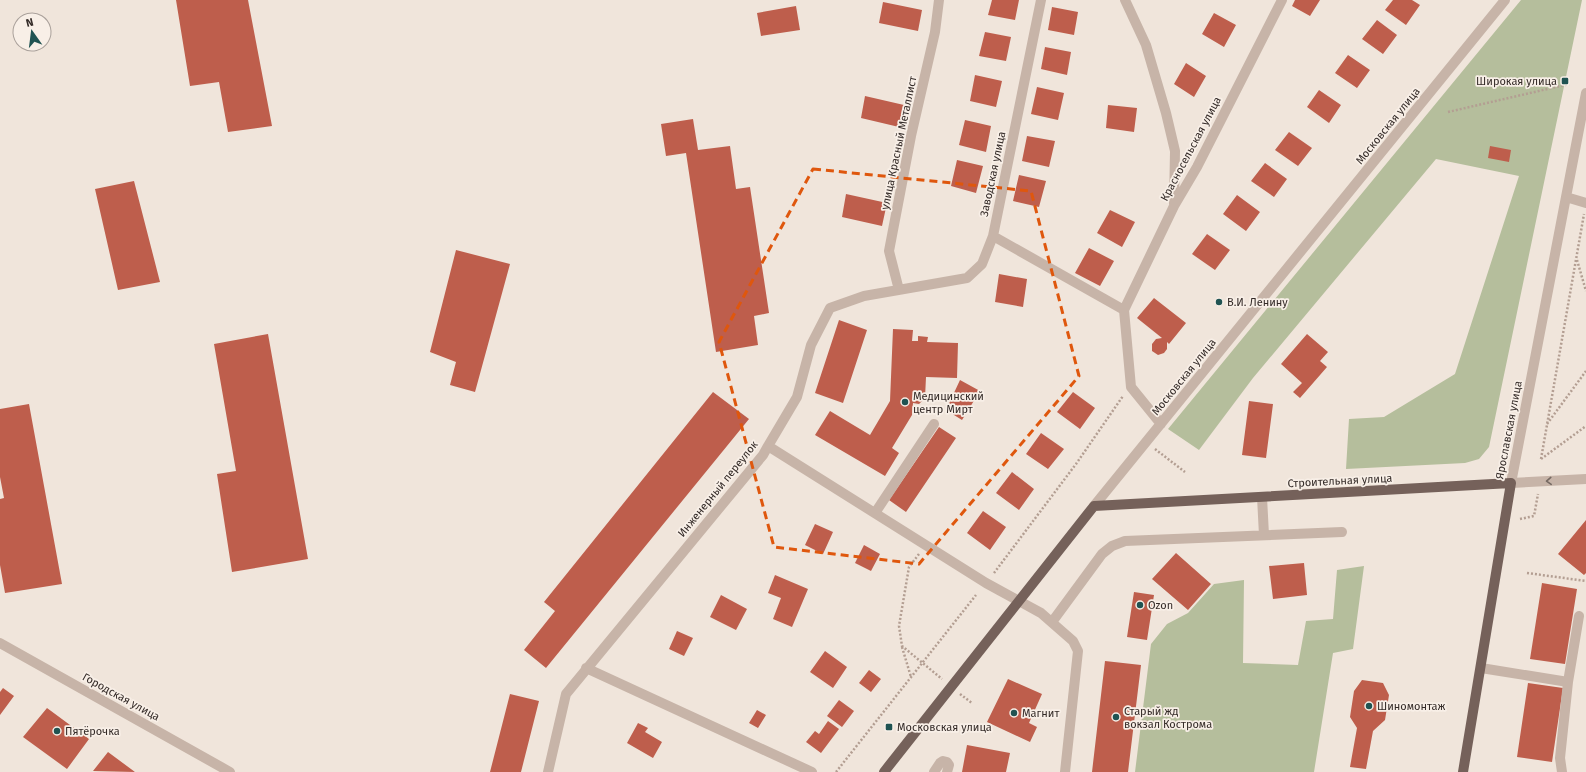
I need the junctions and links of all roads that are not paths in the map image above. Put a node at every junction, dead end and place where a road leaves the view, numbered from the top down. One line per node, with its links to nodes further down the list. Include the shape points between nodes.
1 (939, 0): 11 (street, улица Красный Металлист, via 935,32 910,136 889,251)
2 (1041, 0): 10 (street, Заводская улица)
3 (1126, 0): 9 (street, via 1146,45 1166,113 1175,152)
4 (1282, 0): 9 (street, Красносельская улица, via 1197,167)
5 (1505, 0): 14 (street, Московская улица)
6 (1586, 93): 7 (street, Ярославская улица)
7 (1566, 197): 8 (street); 17 (street, Ярославская улица)
8 (1586, 203)
9 (1174, 206): 12 (street, Красносельская улица)
10 (993, 236): 11 (street, Заводская улица, via 982,264 967,278); 12 (street)
11 (899, 290): 15 (street, Заводская улица, via 864,296 830,308 811,345 797,396)
12 (1124, 310): 14 (street, via 1131,387)
13 (934, 424): 20 (street)
14 (1161, 424): 19 (street, Московская улица)
15 (768, 446): 20 (street, Инженерный переулок); 27 (street, Инженерный переулок)
16 (1586, 479): 17 (street, Строительная улица, one-way to 17)
17 (1511, 484): 18 (main road, Строительная улица); 28 (main road, Ярославская улица)
18 (1262, 497): 19 (main road, Строительная улица); 22 (street)
19 (1094, 506): 23 (main road, Московская улица)
20 (875, 514): 23 (street, Инженерный переулок)
21 (1342, 532): 22 (street)
22 (1264, 535): 25 (street, via 1125,541 1112,546 1102,554)
23 (1019, 601): 25 (street, Инженерный переулок, via 1042,613); 33 (main road, Московская улица)
24 (1579, 616): 29 (street)
25 (1052, 622): 36 (street, Инженерный переулок, via 1073,641 1078,651)
26 (0, 643): 30 (street, Городская улица)
27 (586, 668): 31 (street, Инженерный переулок, via 566,694); 32 (street)
28 (1481, 668): 29 (street); 37 (main road, Ярославская улица)
29 (1568, 682): 38 (street, via 1560,758)
30 (230, 772)
31 (548, 772)
32 (812, 772)
33 (884, 772)
34 (934, 772): 35 (street, via 943,761 949,765)
35 (947, 772)
36 (1065, 772)
37 (1463, 772)
38 (1562, 772)

